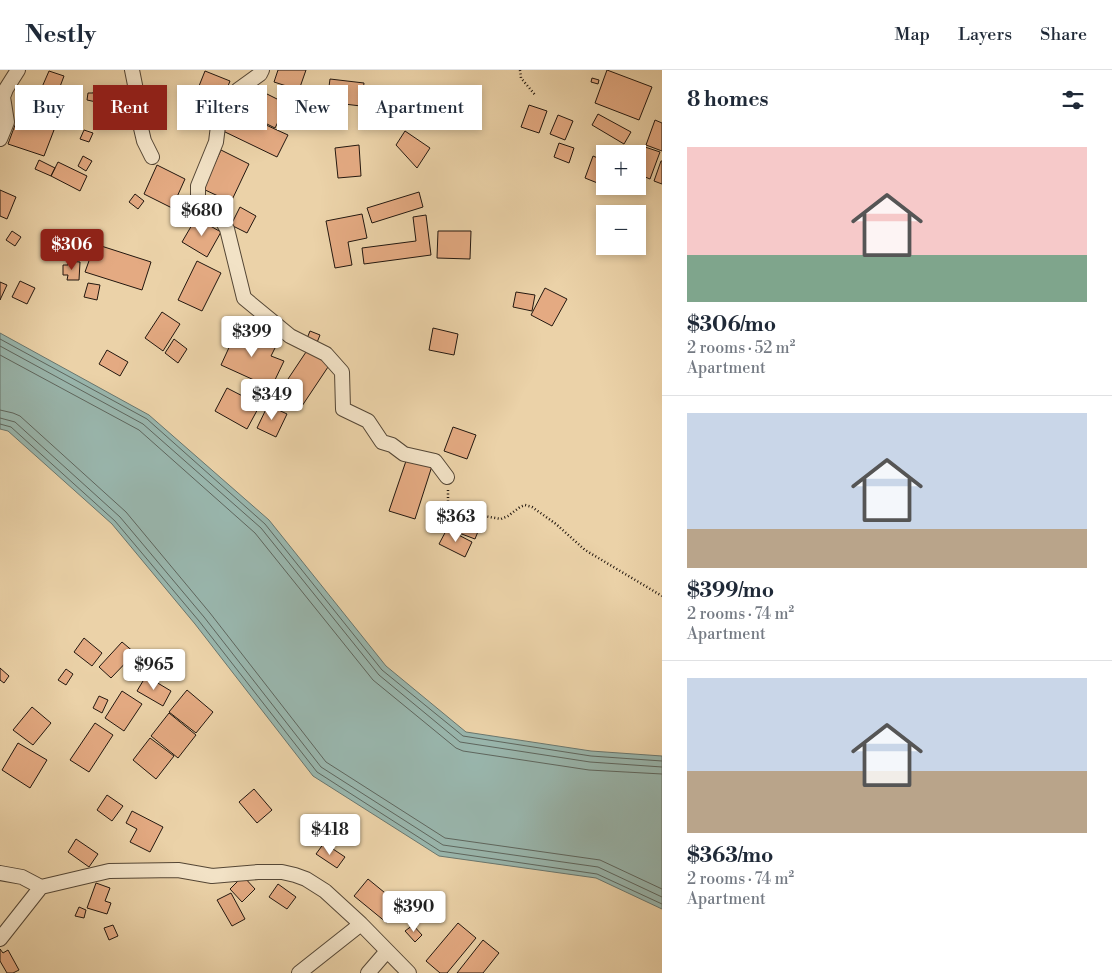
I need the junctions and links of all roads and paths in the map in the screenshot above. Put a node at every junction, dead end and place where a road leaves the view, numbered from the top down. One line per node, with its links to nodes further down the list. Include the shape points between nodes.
1 (18, 70): 6 (street, via 3,97 7,122)
2 (132, 70): 7 (street, via 140,124)
3 (262, 70): 8 (street, via 230,97 223,110 216,142 198,186 198,199 228,229 244,298 290,336 326,354 342,372 343,409 368,420 382,442 404,454 435,461)
4 (520, 70): 5 (path, via 521,78)
5 (536, 96)
6 (0, 139)
7 (152, 157)
8 (447, 477): 9 (path, via 448,502 452,508 501,519 525,505 532,507 585,550)
9 (662, 596)
10 (0, 872): 11 (street, via 22,877)
11 (41, 887): 12 (street, via 108,870 178,870 212,876 282,872 306,879 325,891); 13 (street)
12 (361, 924): 14 (street); 15 (street)
13 (0, 940)
14 (387, 951): 16 (street); 17 (street)
15 (299, 973)
16 (368, 973)
17 (409, 973)

